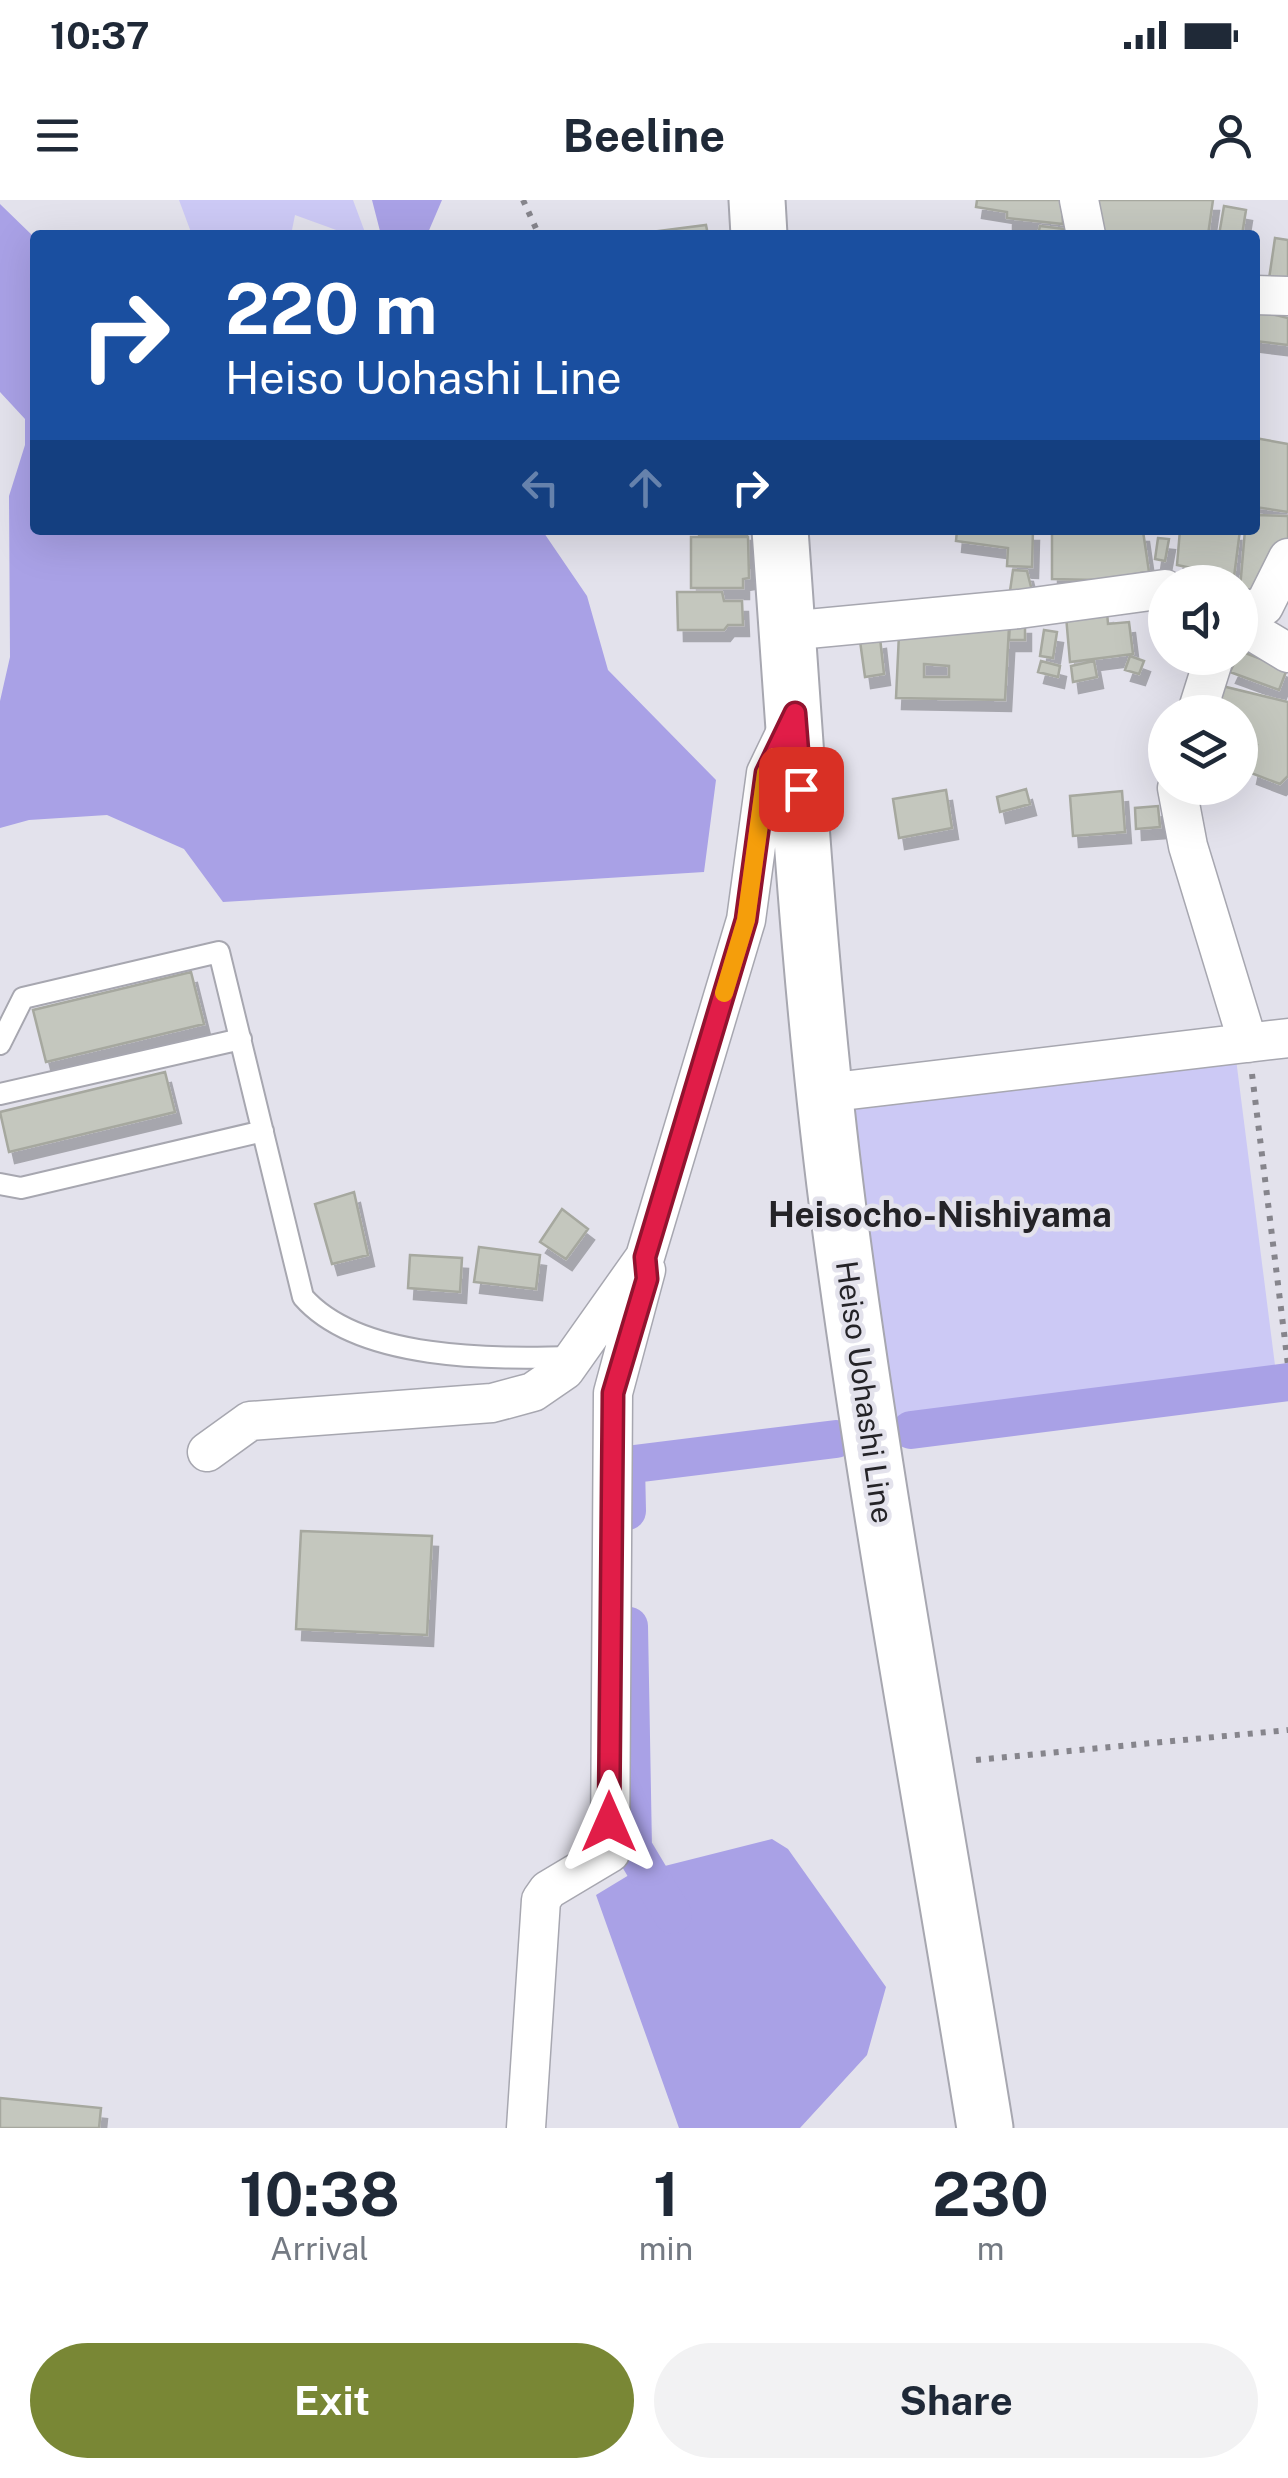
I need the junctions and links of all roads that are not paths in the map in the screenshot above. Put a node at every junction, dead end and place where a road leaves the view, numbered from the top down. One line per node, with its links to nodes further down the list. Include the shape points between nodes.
1 (757, 200): 3 (main road)
2 (1079, 200): 4 (street)
3 (759, 230)
4 (1085, 230)
5 (1260, 295): 6 (street)
6 (1288, 296)
7 (780, 535): 11 (main road, Heiso Uohashi Line)
8 (1288, 558): 10 (street)
9 (1148, 591): 11 (street)
10 (1258, 608)
11 (788, 631): 14 (main road, Heiso Uohashi Line)
12 (1258, 635): 13 (street)
13 (1288, 653)
14 (795, 713): 20 (main road, Heiso Uohashi Line); 24 (street, via 766,773 746,920)
15 (1180, 805): 18 (street)
16 (1288, 1038): 18 (street)
17 (241, 1039): 19 (lane, via 220,952 23,998); 21 (lane); 22 (lane)
18 (1248, 1043): 20 (street)
19 (0, 1044)
20 (825, 1092): 28 (main road, Heiso Uohashi Line, via 883,1516)
21 (0, 1094)
22 (263, 1130): 23 (lane, via 20,1188); 25 (lane, via 303,1297 320,1316 364,1337 431,1351)
23 (0, 1184)
24 (645, 1257): 25 (street); 27 (street, via 647,1279 613,1393 610,1853 541,1900)
25 (574, 1358): 26 (street, via 533,1392 492,1403 250,1421)
26 (208, 1452)
27 (526, 2128)
28 (985, 2128)

